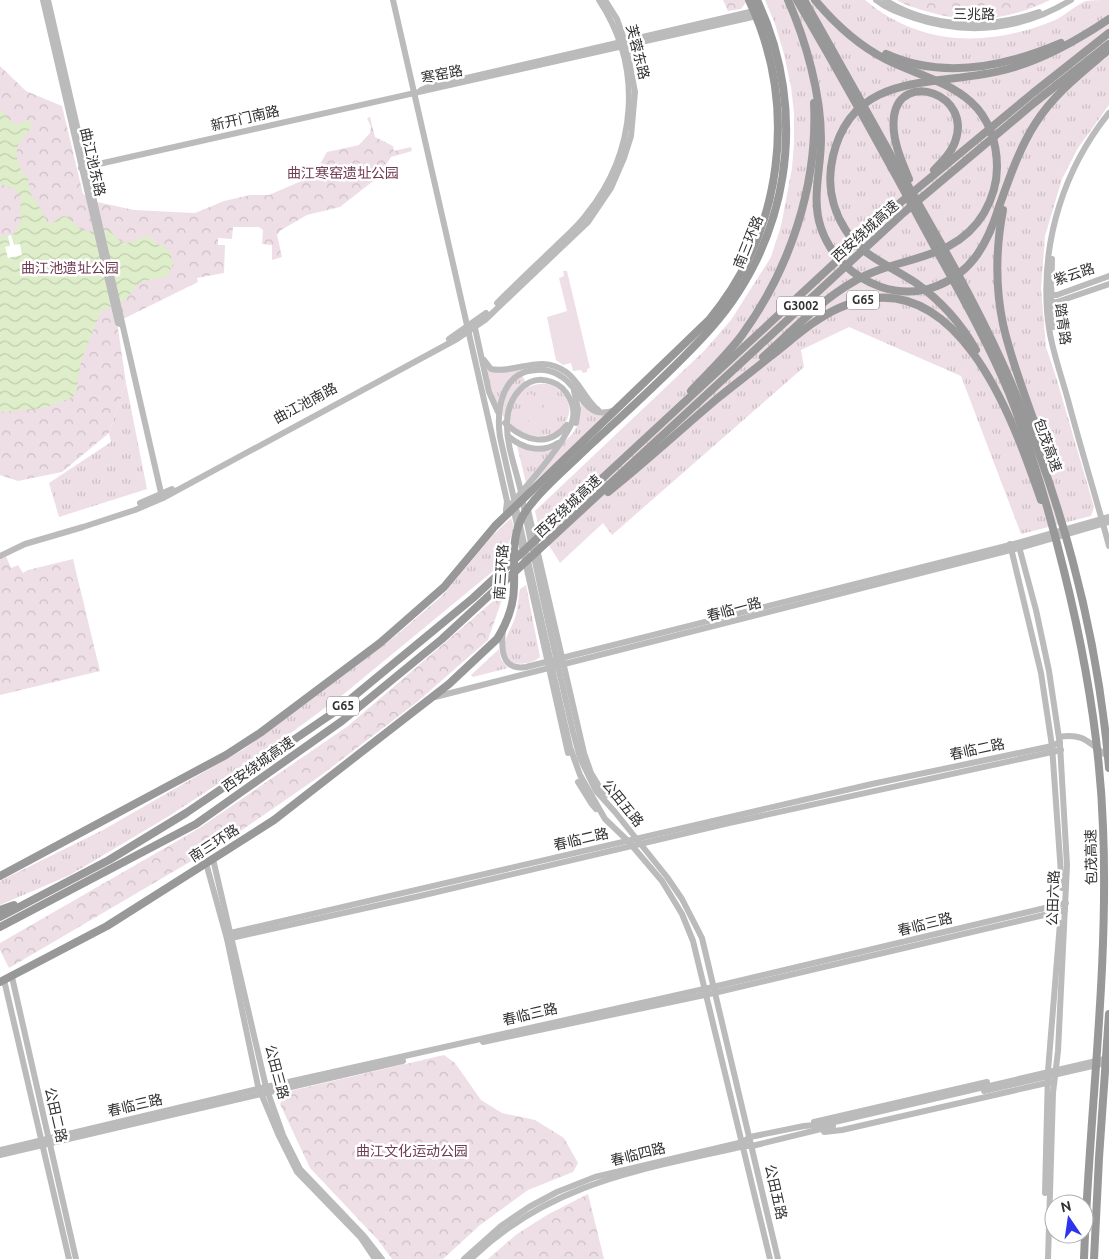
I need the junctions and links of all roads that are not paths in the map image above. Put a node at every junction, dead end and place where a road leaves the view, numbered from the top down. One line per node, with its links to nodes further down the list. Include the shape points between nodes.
1 (43, 0): 28 (street, 曲江池东路)
2 (48, 0): 28 (street, 曲江池东路)
3 (394, 0): 24 (street)
4 (599, 0): 20 (street, 芙蓉东路)
5 (606, 0): 20 (street, 芙蓉东路, via 617,19)
6 (750, 0): 16 (highway, 南三环路)
7 (757, 0): 63 (highway, 南三环路, via 781,71 787,134 781,184 758,257 739,292 709,331 533,501 520,520 514,548 512,604)
8 (788, 0): 23 (highway)
9 (798, 0): 25 (highway)
10 (804, 0): 25 (highway)
11 (815, 0): 17 (highway)
12 (876, 0): 15 (street, 三兆路, via 890,9 933,25 972,30 1018,24)
13 (885, 0): 14 (street, 三兆路, via 923,16 967,25 1019,19)
14 (1062, 0)
15 (1071, 0)
16 (756, 14): 20 (street, 寒窑路); 45 (highway, 南三环路, via 772,66 779,115 774,171 759,236 740,276 717,310)
17 (830, 17): 18 (highway, via 888,55 947,69 1027,56 1066,41); 44 (highway, via 878,56 960,93 979,112 992,134 998,163 995,188 982,217 959,240 942,250 882,268 848,285 819,306)
18 (1109, 18): 42 (highway, via 1054,52 1002,71 904,85 878,95 850,120 837,141 830,178 832,196 848,234 865,251 922,288 952,315 972,342)
19 (1109, 33): 30 (highway, 西安绕城高速)
20 (622, 44): 24 (street, 寒窑路); 32 (street, 芙蓉东路, via 630,93 626,135 607,185)
21 (1109, 44): 53 (highway, 西安绕城高速 / G3002, via 895,221)
22 (1109, 49): 29 (highway, via 1050,103 1028,136)
23 (810, 69): 29 (highway, via 820,119 818,215 831,250 863,279 881,287 925,290 962,272 982,250); 48 (highway, via 815,119 812,166 796,230 780,270 758,311 732,347)
24 (415, 92): 28 (street, 新开门南路); 39 (street)
25 (855, 95): 31 (highway); 37 (highway)
26 (1109, 113): 35 (street, 踏青路, via 1083,151 1063,192 1049,252)
27 (1109, 119): 35 (street, 踏青路, via 1081,163 1067,195 1052,258)
28 (84, 167): 51 (street, 曲江池东路)
29 (1010, 180): 57 (highway, via 998,238 1001,310)
30 (903, 201): 31 (highway, G65, via 948,155 955,144 955,114 947,100 934,92 917,92 906,97 895,112 898,150); 48 (highway, 西安绕城高速 / G65)
31 (921, 209): 37 (highway, 包茂高速 / G65)
32 (587, 219): 38 (street); 39 (street, 曲江池南路)
33 (1109, 276): 35 (street, 紫云路)
34 (1109, 284): 36 (street, 紫云路)
35 (1049, 295): 36 (street, 踏青路)
36 (1049, 303): 54 (street, 踏青路, via 1049,325 1055,355)
37 (976, 317): 57 (highway, 包茂高速 / G65, via 1007,373 1038,449); 62 (highway, 包茂高速 / G65, via 1034,462)
38 (475, 328): 39 (street); 40 (street)
39 (467, 329): 43 (street); 51 (street, 曲江池南路)
40 (480, 350): 46 (street, via 489,392 497,411 516,432 534,440 548,439 569,423); 47 (street, via 486,365 499,371 529,364 560,368 573,378)
41 (569, 381): 43 (street, via 578,409 575,424 561,442 537,449 522,445 507,435 494,418); 47 (street, via 589,408); 49 (street, 公田五路, via 554,372 532,370 523,373 505,390 499,407 498,426)
42 (994, 388): 44 (highway, G65, via 968,346 943,319 914,304 880,299 856,302 826,315); 62 (highway, G65, via 1026,457)
43 (482, 390): 52 (street, via 507,501)
44 (719, 397): 53 (highway, G65)
45 (618, 409): 47 (street); 55 (highway, 南三环路)
46 (572, 410): 50 (street, 公田五路, via 566,391 552,382 534,380 515,394 508,413 507,432); 52 (street, via 572,422 553,454)
47 (601, 412)
48 (644, 439): 79 (highway, 西安绕城高速 / G65, via 472,598 336,711 186,813)
49 (509, 477): 65 (street); 67 (street, 公田五路)
50 (520, 486): 64 (street); 67 (street, 公田五路)
51 (161, 496): 60 (street, 曲江池南路, via 24,540); 61 (street, 曲江池南路, via 118,516 25,544)
52 (506, 510): 55 (street)
53 (575, 518): 77 (highway, 西安绕城高速 / G65, via 442,639 342,721 196,824)
54 (1106, 520): 56 (street, 踏青路); 58 (street, 春临一路); 59 (street, 踏青路)
55 (495, 526): 78 (highway, 南三环路, via 444,587 380,644 260,733 226,756)
56 (1109, 533)
57 (1066, 538): 71 (highway, 包茂高速 / G65, via 1087,623)
58 (1015, 546): 64 (street, 春临一路); 68 (street, 公田六路, via 1036,610 1050,671); 69 (street, 公田六路, via 1041,673)
59 (1109, 546)
60 (0, 552)
61 (0, 556)
62 (1064, 567): 116 (highway, 包茂高速 / G65, via 1095,731 1104,852 1104,936)
63 (503, 630): 65 (street, 春临一路, via 503,654 509,664 522,668); 66 (highway, 南三环路, via 487,650)
64 (562, 662): 65 (street, 春临一路); 72 (street, via 587,763)
65 (547, 666): 66 (street, 春临一路); 73 (street, via 576,776 591,803)
66 (428, 700): 76 (highway, 南三环路, via 274,820)
67 (570, 733): 72 (street, 公田五路, via 596,791); 73 (street, 公田五路, via 580,775)
68 (1060, 743): 69 (street, 春临二路); 70 (street, 春临二路, via 1071,740 1091,743); 80 (street, 公田六路, via 1067,865)
69 (1052, 749): 74 (street, 春临二路, via 872,784); 80 (street, 公田六路)
70 (1109, 757)
71 (1109, 768)
72 (615, 812): 74 (street, 公田五路)
73 (605, 819): 75 (street, 公田五路)
74 (638, 841): 75 (street, 春临二路); 87 (street, 公田五路, via 682,899 702,938)
75 (629, 843): 85 (street, 春临二路, via 420,896); 88 (street, 公田五路, via 662,881 682,914)
76 (210, 861): 85 (street, 公田三路); 86 (highway, 南三环路, via 107,926)
77 (100, 874): 83 (highway, 西安绕城高速 / G65); 84 (highway)
78 (0, 876)
79 (75, 878): 81 (highway); 82 (highway, 西安绕城高速 / G65)
80 (1064, 907): 87 (street, 春临三路); 92 (street, 公田六路); 93 (street, 公田六路)
81 (0, 910)
82 (0, 917)
83 (0, 927)
84 (0, 931)
85 (228, 936): 95 (street, 公田三路)
86 (5, 980): 100 (street, 公田二路); 101 (street, 公田二路)
87 (713, 990): 88 (street, 春临三路); 99 (street, 公田五路)
88 (706, 991): 95 (street, 春临三路); 102 (street, 公田五路)
89 (1109, 1014): 117 (highway)
90 (1109, 1058): 96 (street)
91 (1109, 1062): 96 (street)
92 (1056, 1066): 93 (street); 94 (street, 公田六路)
93 (1049, 1068): 94 (street, 公田六路); 97 (street)
94 (1051, 1082): 98 (street, via 842,1130); 114 (street, 公田六路); 115 (street, 公田六路)
95 (264, 1090): 100 (street, 春临三路); 108 (street, 公田三路, via 279,1136 297,1172 361,1238); 109 (street, 公田三路, via 300,1169)
96 (840, 1122): 97 (street, 春临四路); 98 (street, 春临四路)
97 (804, 1126): 99 (street, 春临四路)
98 (806, 1134): 103 (street, 春临四路)
99 (750, 1137): 102 (street, 春临四路); 103 (street, 公田五路)
100 (49, 1141): 101 (street, 春临三路); 107 (street, 公田二路)
101 (42, 1143): 104 (street, 春临三路); 105 (street, 春临三路); 106 (street, 公田二路)
102 (743, 1144): 103 (street, 春临四路); 110 (street, 春临四路, via 594,1177 557,1192 501,1226); 111 (street, 春临四路, via 596,1182 560,1196 504,1230); 112 (street, 公田五路)
103 (752, 1146): 113 (street, 公田五路)
104 (0, 1150)
105 (0, 1155)
106 (68, 1259)
107 (76, 1259)
108 (375, 1259)
109 (382, 1259)
110 (464, 1259)
111 (471, 1259)
112 (770, 1259)
113 (778, 1259)
114 (1044, 1259)
115 (1048, 1259)
116 (1084, 1259)
117 (1094, 1259)

